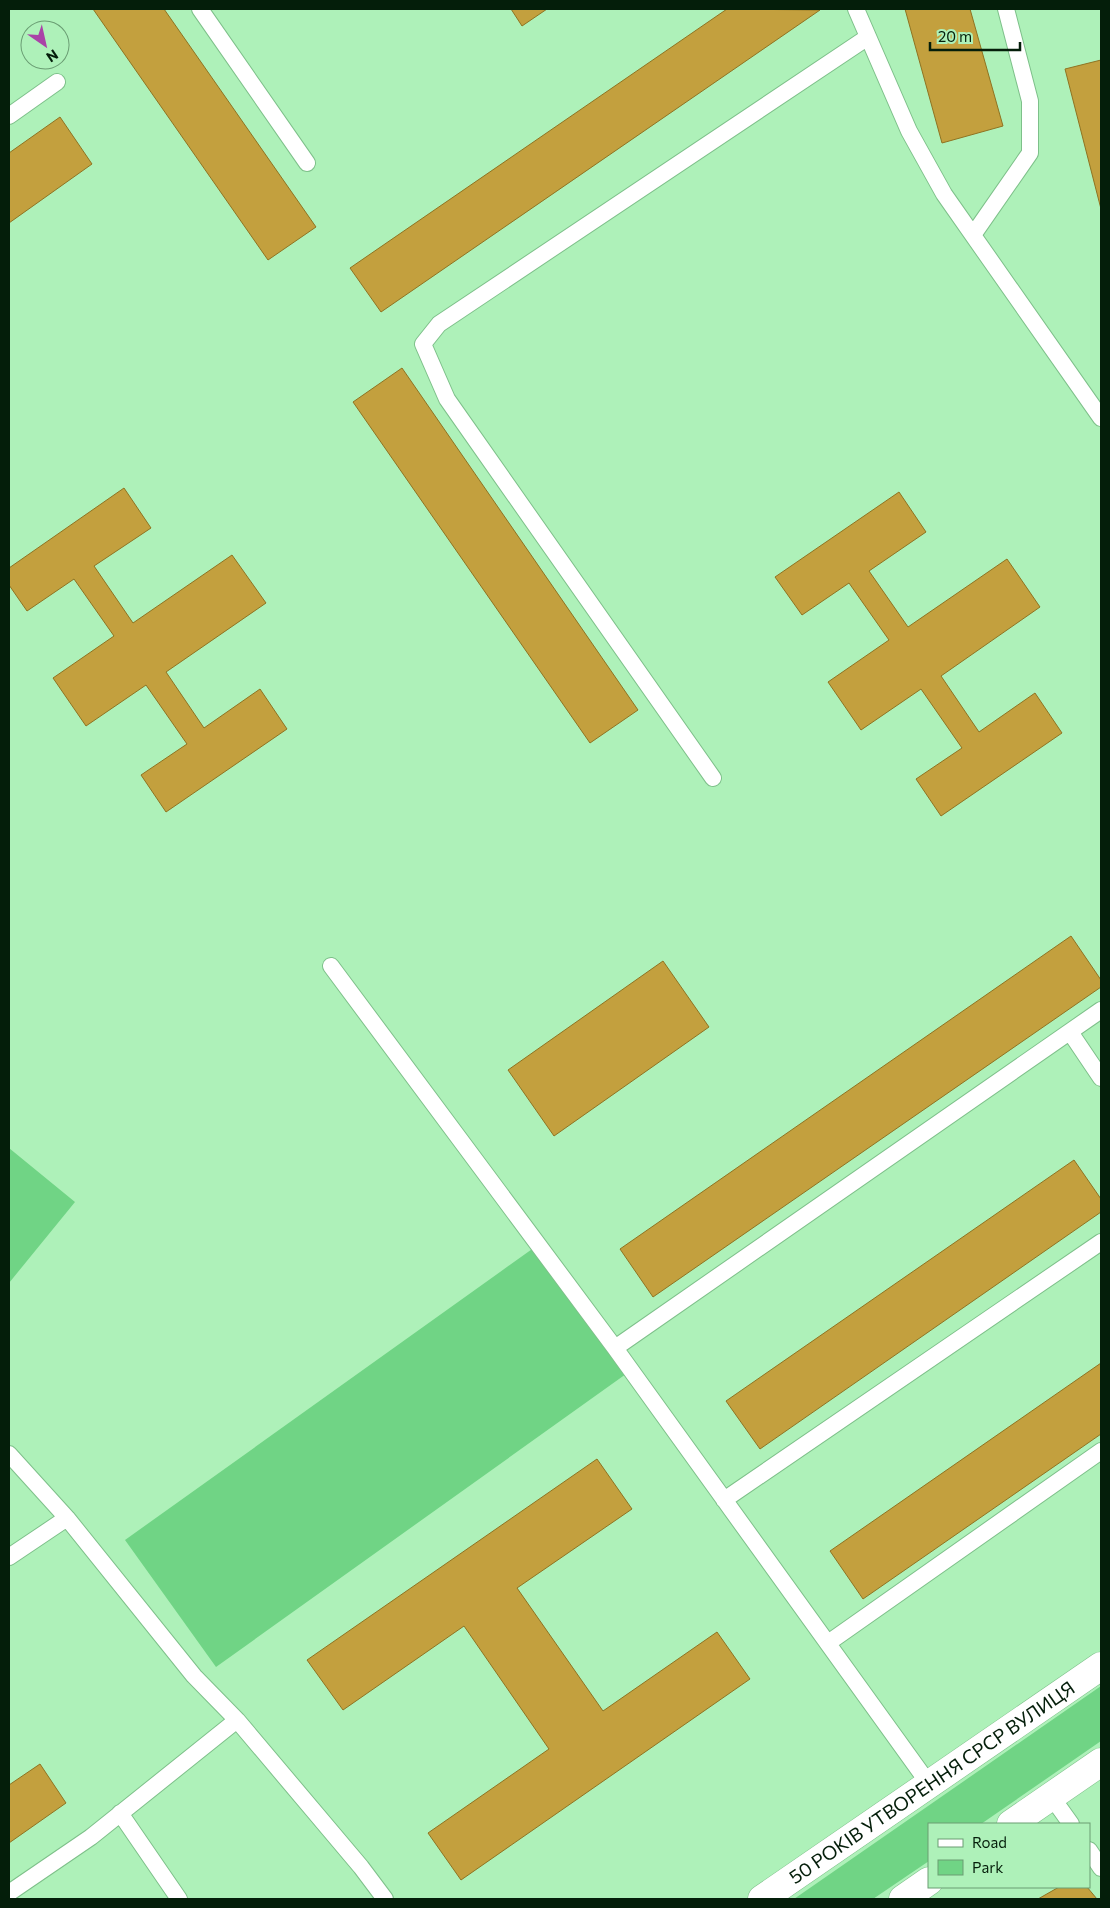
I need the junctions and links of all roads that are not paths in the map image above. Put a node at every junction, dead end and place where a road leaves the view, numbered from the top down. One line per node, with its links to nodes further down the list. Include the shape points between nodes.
1 (200, 9): 7 (lane)
2 (856, 9): 4 (lane)
3 (1006, 9): 8 (lane, via 1030,101 1030,153)
4 (868, 37): 8 (lane, via 909,131 944,194); 10 (lane, via 439,324 423,344 447,399)
5 (57, 82): 6 (lane)
6 (9, 116)
7 (307, 163)
8 (973, 235): 9 (lane)
9 (1101, 418)
10 (713, 778)
11 (331, 966): 16 (lane)
12 (1101, 1010): 13 (lane)
13 (1070, 1032): 14 (lane); 16 (lane)
14 (1101, 1078)
15 (1101, 1242): 19 (lane)
16 (615, 1348): 19 (lane)
17 (1101, 1451): 22 (lane)
18 (9, 1454): 20 (lane)
19 (724, 1500): 22 (lane)
20 (67, 1518): 21 (lane); 24 (lane, via 194,1676)
21 (9, 1557)
22 (828, 1643): 26 (lane)
23 (1101, 1666): 26 (main road, 50 РОКІВ УТВОРЕННЯ СРСР ВУЛИЦЯ)
24 (237, 1720): 28 (lane); 36 (lane)
25 (1101, 1762): 27 (main road)
26 (929, 1784): 37 (main road, 50 РОКІВ УТВОРЕННЯ СРСР ВУЛИЦЯ)
27 (1051, 1796): 29 (main road); 30 (lane)
28 (120, 1813): 34 (lane, via 91,1837); 35 (lane)
29 (1012, 1823)
30 (1070, 1823)
31 (1090, 1852): 32 (lane)
32 (1101, 1868)
33 (928, 1882): 38 (main road)
34 (9, 1893)
35 (179, 1899)
36 (385, 1899)
37 (762, 1899)
38 (903, 1899)

